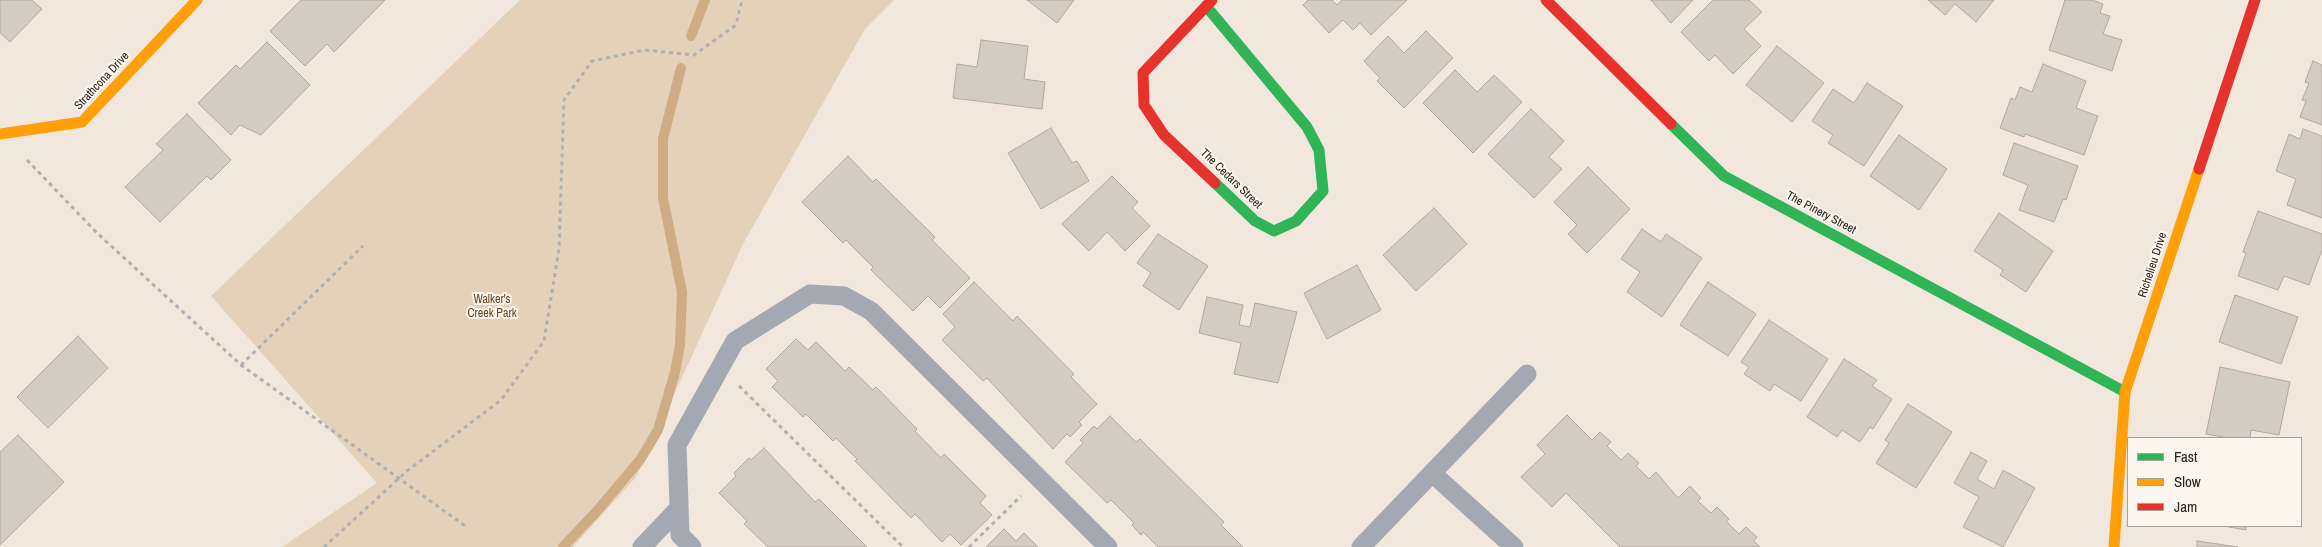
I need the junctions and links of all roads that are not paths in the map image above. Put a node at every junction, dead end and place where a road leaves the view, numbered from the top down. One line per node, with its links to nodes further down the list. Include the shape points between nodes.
1 (197, 0): 5 (street, Strathcona Drive, via 82,122)
2 (1546, 0): 7 (street, The Pinery Street, via 1724,176)
3 (2256, 0): 7 (street, Richelieu Drive)
4 (1209, 3): 4 (street, The Cedars Street, via 1307,126 1318,150 1323,191 1296,221 1274,231 1255,221 1164,135 1144,105 1143,74)
5 (1, 134)
6 (1527, 374): 8 (lane)
7 (2126, 392): 15 (street, Richelieu Drive)
8 (1432, 473): 10 (lane); 14 (lane)
9 (679, 508): 11 (lane); 12 (lane, via 680,535); 13 (lane, via 677,445 735,341 810,294 844,296 871,311)
10 (1505, 544)
11 (642, 547)
12 (692, 547)
13 (1108, 547)
14 (1361, 547)
15 (2114, 547)

